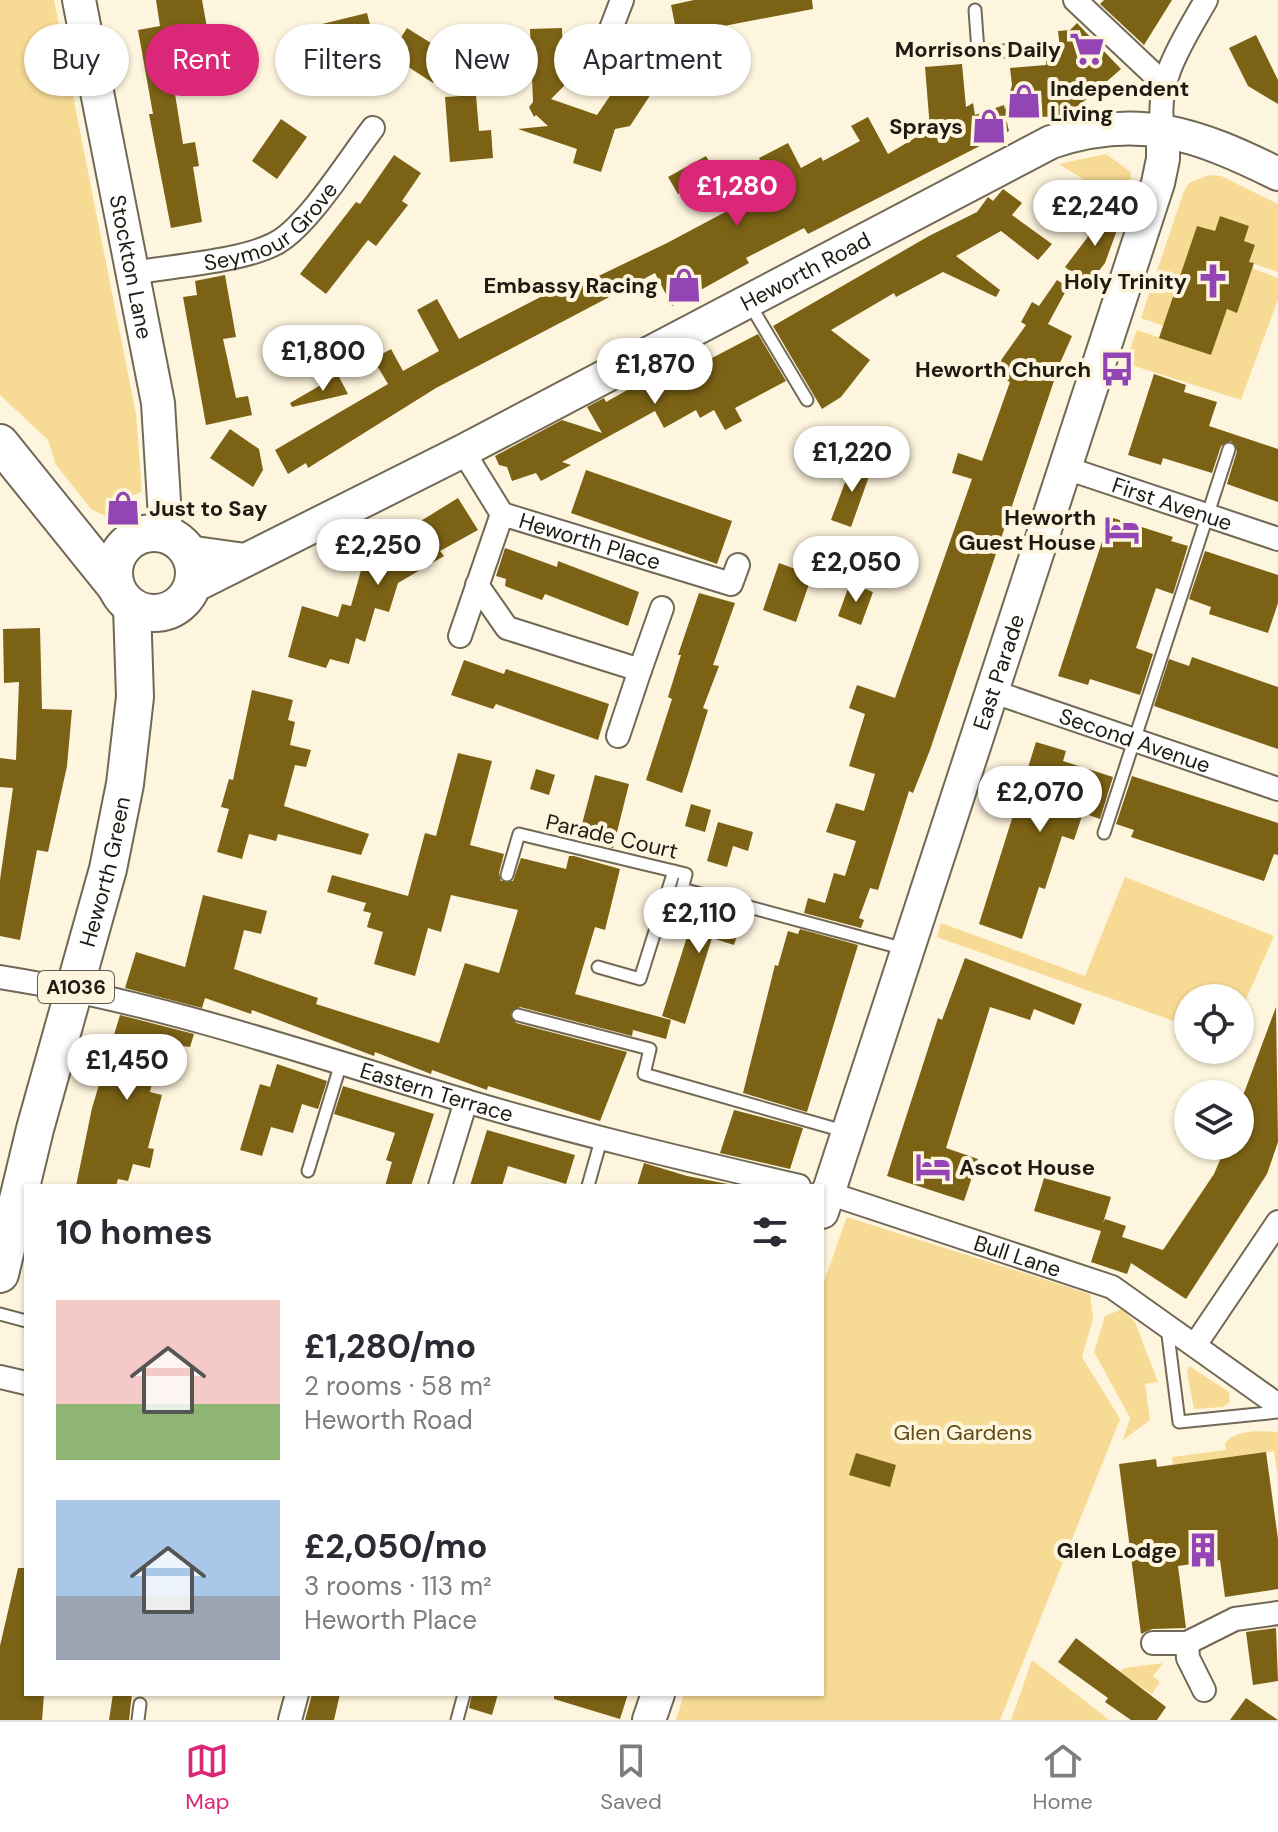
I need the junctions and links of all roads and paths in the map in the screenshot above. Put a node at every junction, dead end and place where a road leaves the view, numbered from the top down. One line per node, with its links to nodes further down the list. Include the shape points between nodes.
1 (79, 0): 12 (street, Stockton Lane)
2 (622, 0): 6 (street)
3 (1075, 0): 8 (street)
4 (1206, 0): 8 (street)
5 (975, 10): 7 (lane, via 978,51)
6 (613, 24)
7 (1011, 51)
8 (1163, 83): 10 (street)
9 (373, 128): 12 (street, Seymour Grove, via 281,241 261,251)
10 (1163, 130): 11 (street, Heworth Road, via 1220,146); 13 (street, Heworth Road, via 1109,127 1051,142); 18 (street, East Parade, via 1158,183)
11 (1278, 174)
12 (133, 273): 24 (street, Stockton Lane)
13 (747, 299): 14 (lane); 17 (street, Heworth Road)
14 (807, 400)
15 (0, 443): 21 (main road, A1036)
16 (1229, 449): 20 (lane)
17 (463, 451): 19 (street, Heworth Place); 25 (street, Heworth Road)
18 (1066, 468): 20 (street, First Avenue); 33 (street, East Parade)
19 (502, 514): 26 (street, Heworth Place, via 731,584); 27 (street)
20 (1208, 516): 22 (street, First Avenue); 36 (lane)
21 (64, 519): 23 (main road); 28 (main road, A1036)
22 (1278, 539)
23 (128, 542): 24 (main road, via 146,533); 28 (main road, A1036, via 115,563)
24 (177, 543): 25 (street); 29 (main road, via 194,569)
25 (245, 560): 29 (street, Heworth Road)
26 (738, 565)
27 (477, 585): 31 (street); 32 (street, via 507,628)
28 (116, 587): 29 (main road, via 154,614); 34 (main road, Heworth Green / A1036); 34 (main road, A1036, via 110,601 117,656)
29 (184, 597): 34 (main road, Heworth Green / A1036, via 162,630)
30 (662, 608): 32 (street)
31 (460, 636)
32 (640, 670): 35 (street)
33 (991, 691): 36 (street, Second Avenue); 41 (street, East Parade)
34 (135, 697): 44 (main road, Heworth Green / A1036, via 108,869)
35 (618, 736)
36 (1134, 740): 37 (street, Second Avenue); 38 (lane)
37 (1278, 789)
38 (1104, 833)
39 (674, 871): 40 (lane, Parade Court, via 519,834); 41 (lane, Parade Court, via 686,874 682,889); 42 (lane, via 640,979)
40 (507, 875)
41 (906, 949): 48 (street, East Parade)
42 (598, 967)
43 (0, 977): 44 (street, Eastern Terrace)
44 (75, 989): 46 (street, Eastern Terrace); 57 (main road, Heworth Green / A1036)
45 (518, 1015): 48 (lane, via 650,1049 644,1074)
46 (341, 1063): 47 (street, Eastern Terrace); 50 (lane)
47 (466, 1101): 49 (street, Eastern Terrace); 51 (street)
48 (848, 1132): 54 (street, East Parade)
49 (601, 1140): 52 (lane); 53 (street, Eastern Terrace)
50 (308, 1171)
51 (441, 1184)
52 (589, 1184)
53 (772, 1184)
54 (824, 1184)
55 (824, 1198): 60 (street, Bull Lane, via 1112,1287)
56 (1278, 1222): 61 (street)
57 (0, 1274)
58 (0, 1314): 59 (lane)
59 (24, 1320)
60 (1166, 1325): 61 (street, Bull Lane); 65 (lane, via 1179,1422)
61 (1195, 1345): 64 (street, Bull Lane)
62 (0, 1377): 63 (street)
63 (24, 1383)
64 (1278, 1405)
65 (1278, 1412)
66 (1278, 1613): 68 (street, via 1235,1619)
67 (1153, 1643): 68 (street)
68 (1187, 1643): 69 (street, via 1188,1658)
69 (1204, 1690)
70 (296, 1696): 75 (street)
71 (463, 1696): 76 (lane)
72 (657, 1696): 77 (street)
73 (140, 1704): 74 (lane)
74 (138, 1720)
75 (290, 1720)
76 (457, 1720)
77 (649, 1720)

